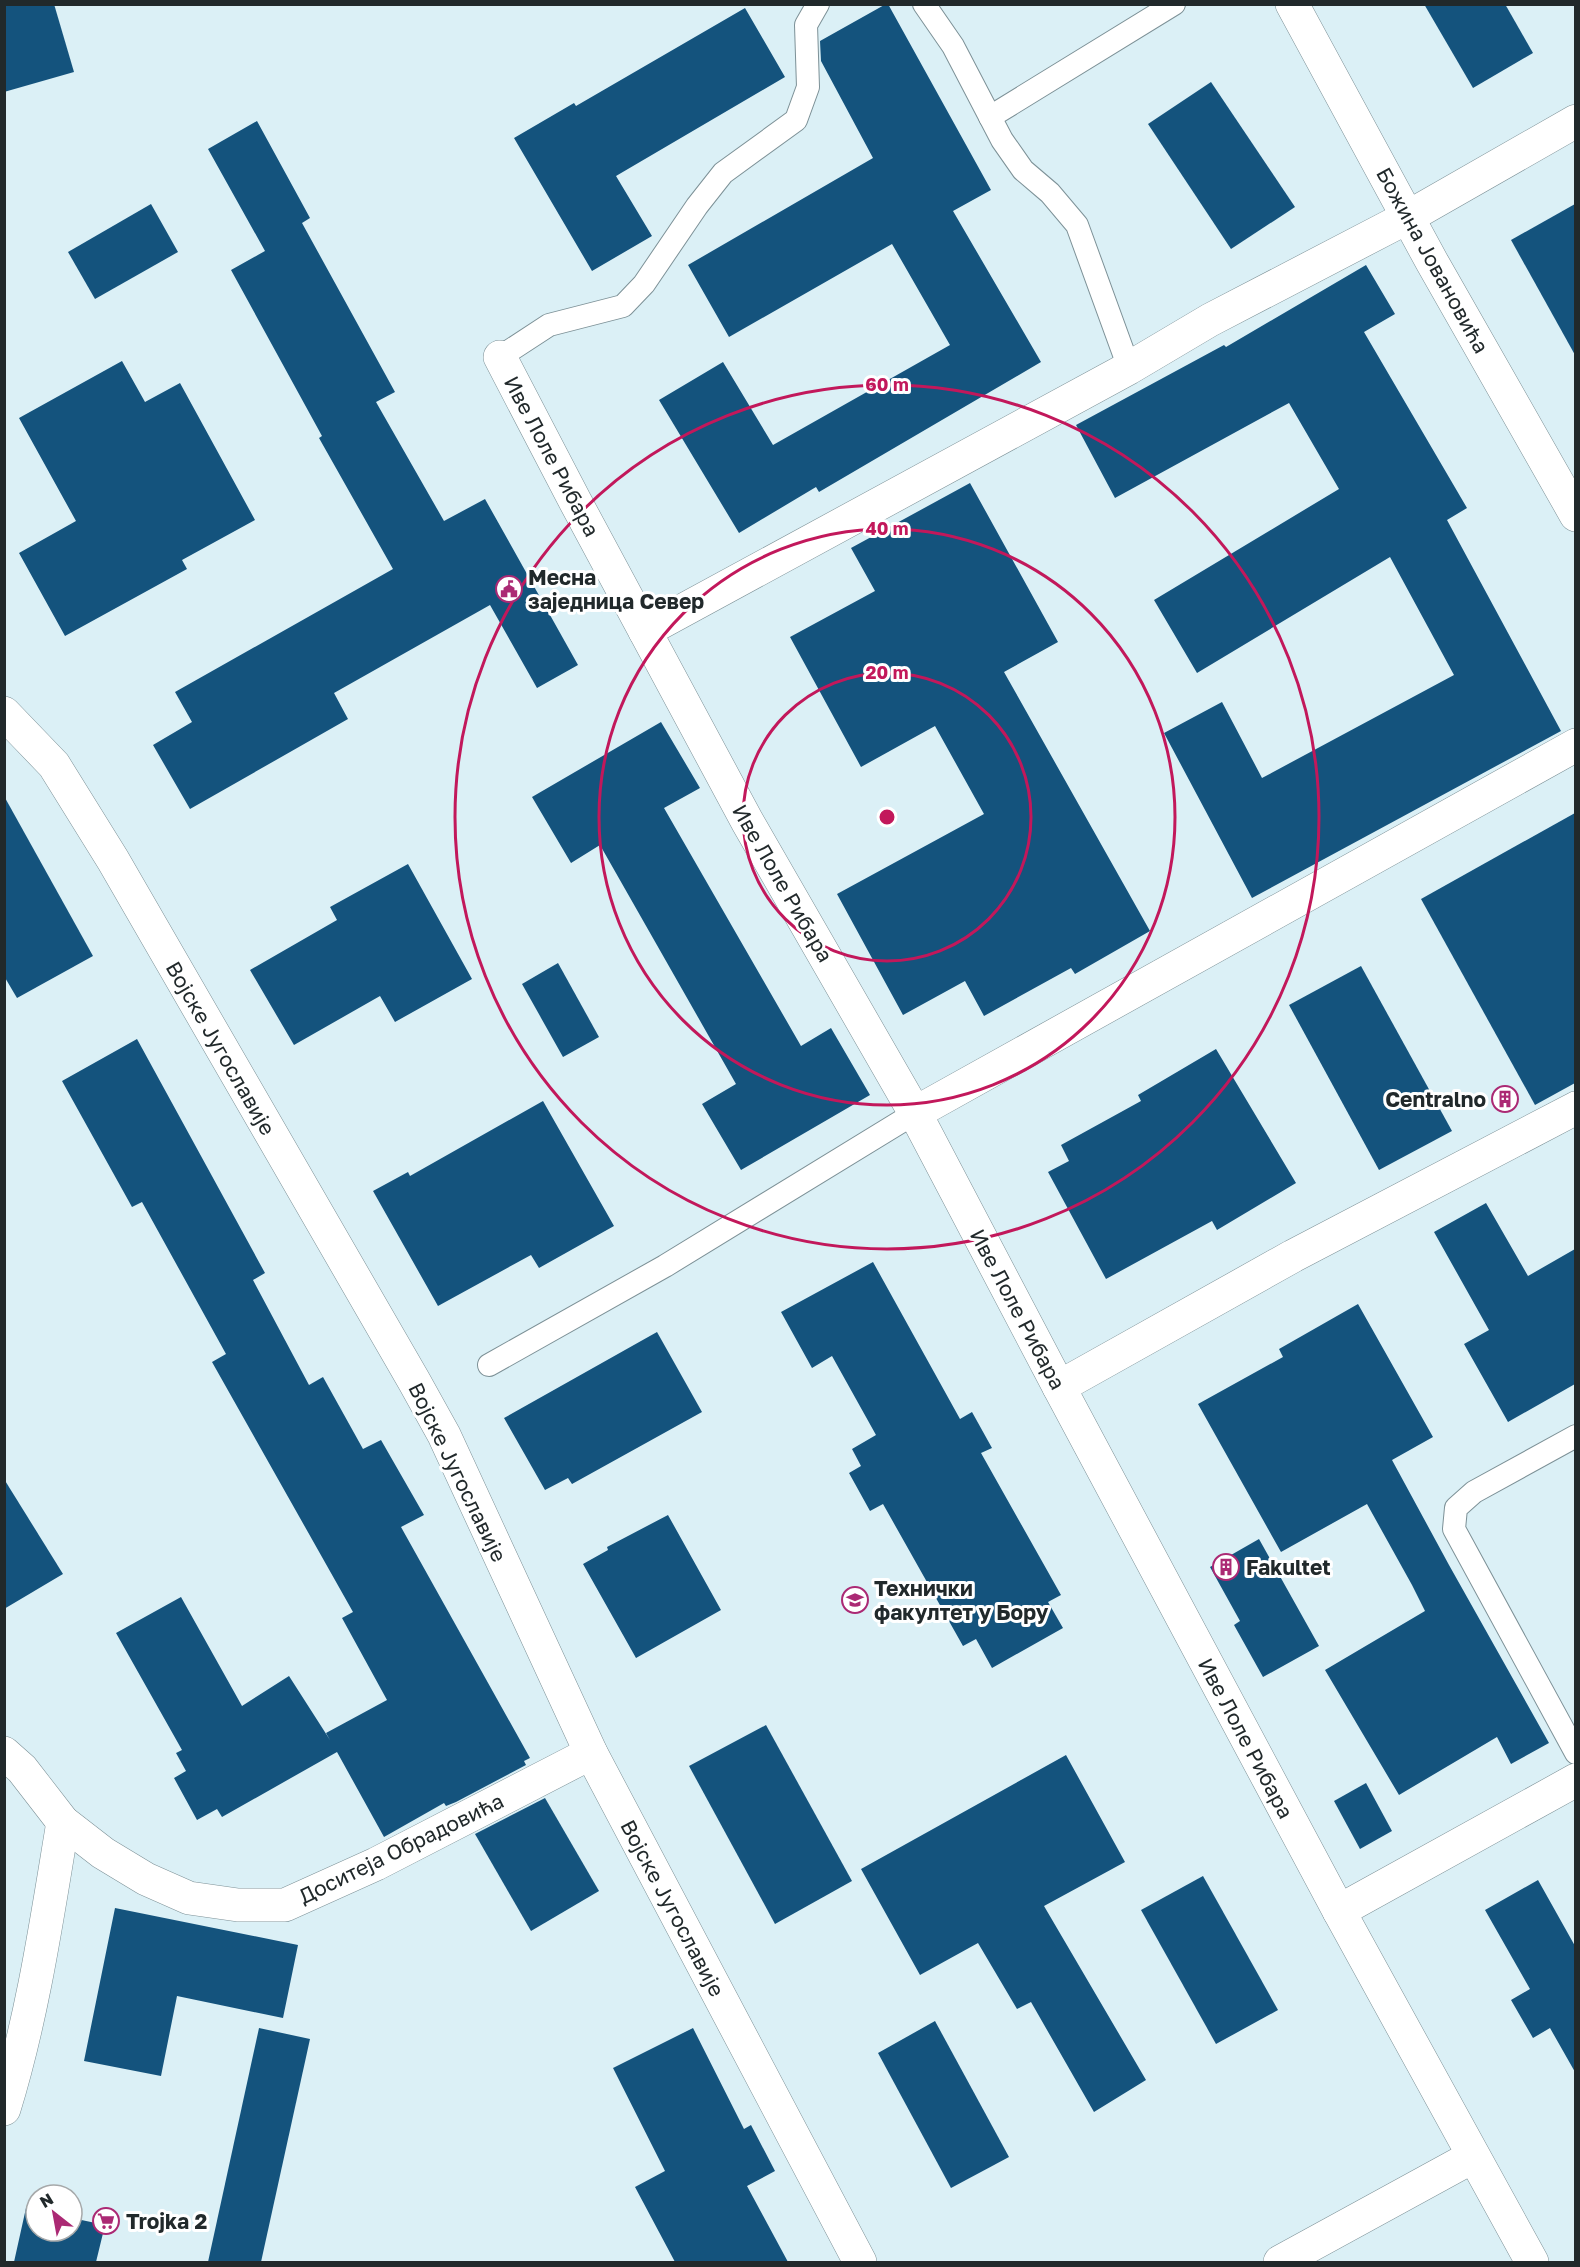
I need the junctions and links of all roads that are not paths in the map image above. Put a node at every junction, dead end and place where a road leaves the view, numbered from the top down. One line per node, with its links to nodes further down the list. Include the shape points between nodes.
1 (818, 4): 8 (lane, via 806,25 808,87 796,120 723,173 644,284 623,306 549,325)
2 (924, 4): 5 (lane, via 953,46)
3 (1174, 4): 5 (lane)
4 (1292, 4): 7 (street, Божина Јовановића)
5 (990, 117): 9 (lane, via 1023,170 1050,193 1077,225)
6 (1575, 121): 7 (street)
7 (1408, 217): 9 (street, via 1210,320); 10 (street, Божина Јовановића)
8 (500, 357): 11 (street, Иве Лоле Рибара)
9 (1129, 368): 11 (street)
10 (1575, 515)
11 (645, 631): 15 (street, Иве Лоле Рибара, via 747,821)
12 (4, 713): 20 (street, Војске Југославије, via 54,765 107,851 414,1381 444,1436)
13 (1575, 746): 15 (street)
14 (1575, 1108): 17 (street, via 1293,1257)
15 (915, 1113): 16 (lane, via 664,1266); 17 (street, Иве Лоле Рибара)
16 (489, 1365)
17 (1059, 1387): 24 (street, Иве Лоле Рибара)
18 (1575, 1436): 21 (lane, via 1474,1492 1456,1508 1454,1529)
19 (4, 1753): 23 (street, Доситеја Обрадовића, via 22,1769)
20 (591, 1753): 23 (street, Доситеја Обрадовића, via 376,1864 285,1905 238,1905 189,1898 146,1879); 27 (street, Војске Југославије)
21 (1575, 1753)
22 (1575, 1780): 24 (street)
23 (63, 1822): 25 (street, via 18,2063)
24 (1339, 1911): 26 (street, Иве Лоле Рибара)
25 (4, 2109)
26 (1472, 2157): 28 (street); 29 (street, Иве Лоле Рибара)
27 (860, 2262)
28 (1280, 2262)
29 (1532, 2262)

